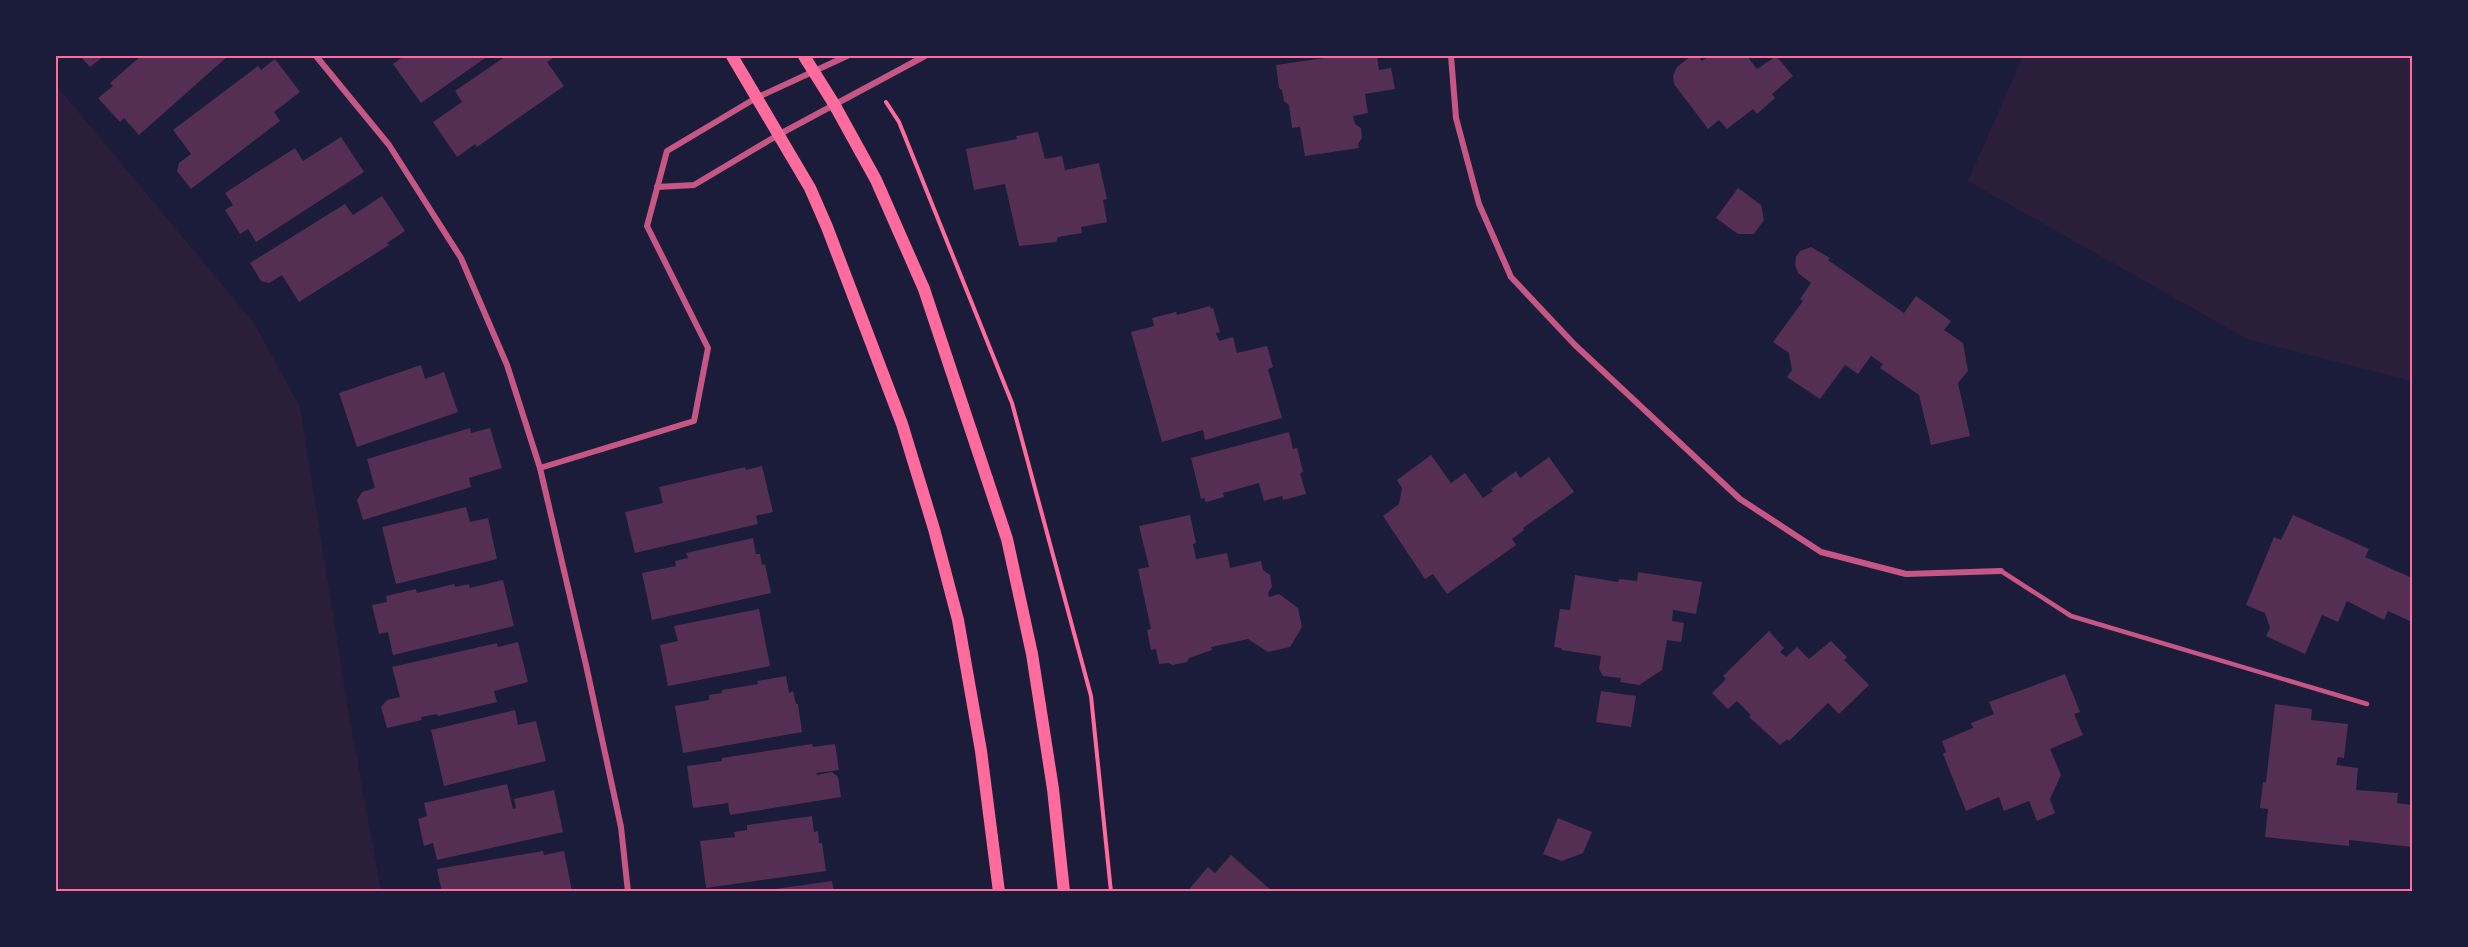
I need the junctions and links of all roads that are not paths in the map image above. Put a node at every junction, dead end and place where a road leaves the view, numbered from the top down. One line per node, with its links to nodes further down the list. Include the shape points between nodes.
1 (316, 56): 12 (street, via 389,145 461,258 507,365)
2 (732, 56): 8 (main road)
3 (804, 56): 7 (main road)
4 (847, 56): 7 (street)
5 (925, 56): 9 (street)
6 (1451, 56): 13 (street, via 1456,118 1479,204 1511,277 1575,345 1740,499 1821,552 1906,574)
7 (813, 71): 8 (street); 9 (main road)
8 (756, 98): 10 (main road); 11 (street, via 667,151)
9 (834, 105): 10 (street); 17 (main road, via 876,180 924,289 1007,539 1032,654)
10 (778, 135): 11 (street, via 694,185); 16 (main road, via 810,188 827,227 902,424 934,528 960,631)
11 (657, 187): 12 (street, via 647,226 708,348 694,421)
12 (540, 468): 15 (street, via 621,827)
13 (2001, 571): 14 (lane, via 2071,616)
14 (2367, 704)
15 (628, 891)
16 (999, 891)
17 (1064, 891)

